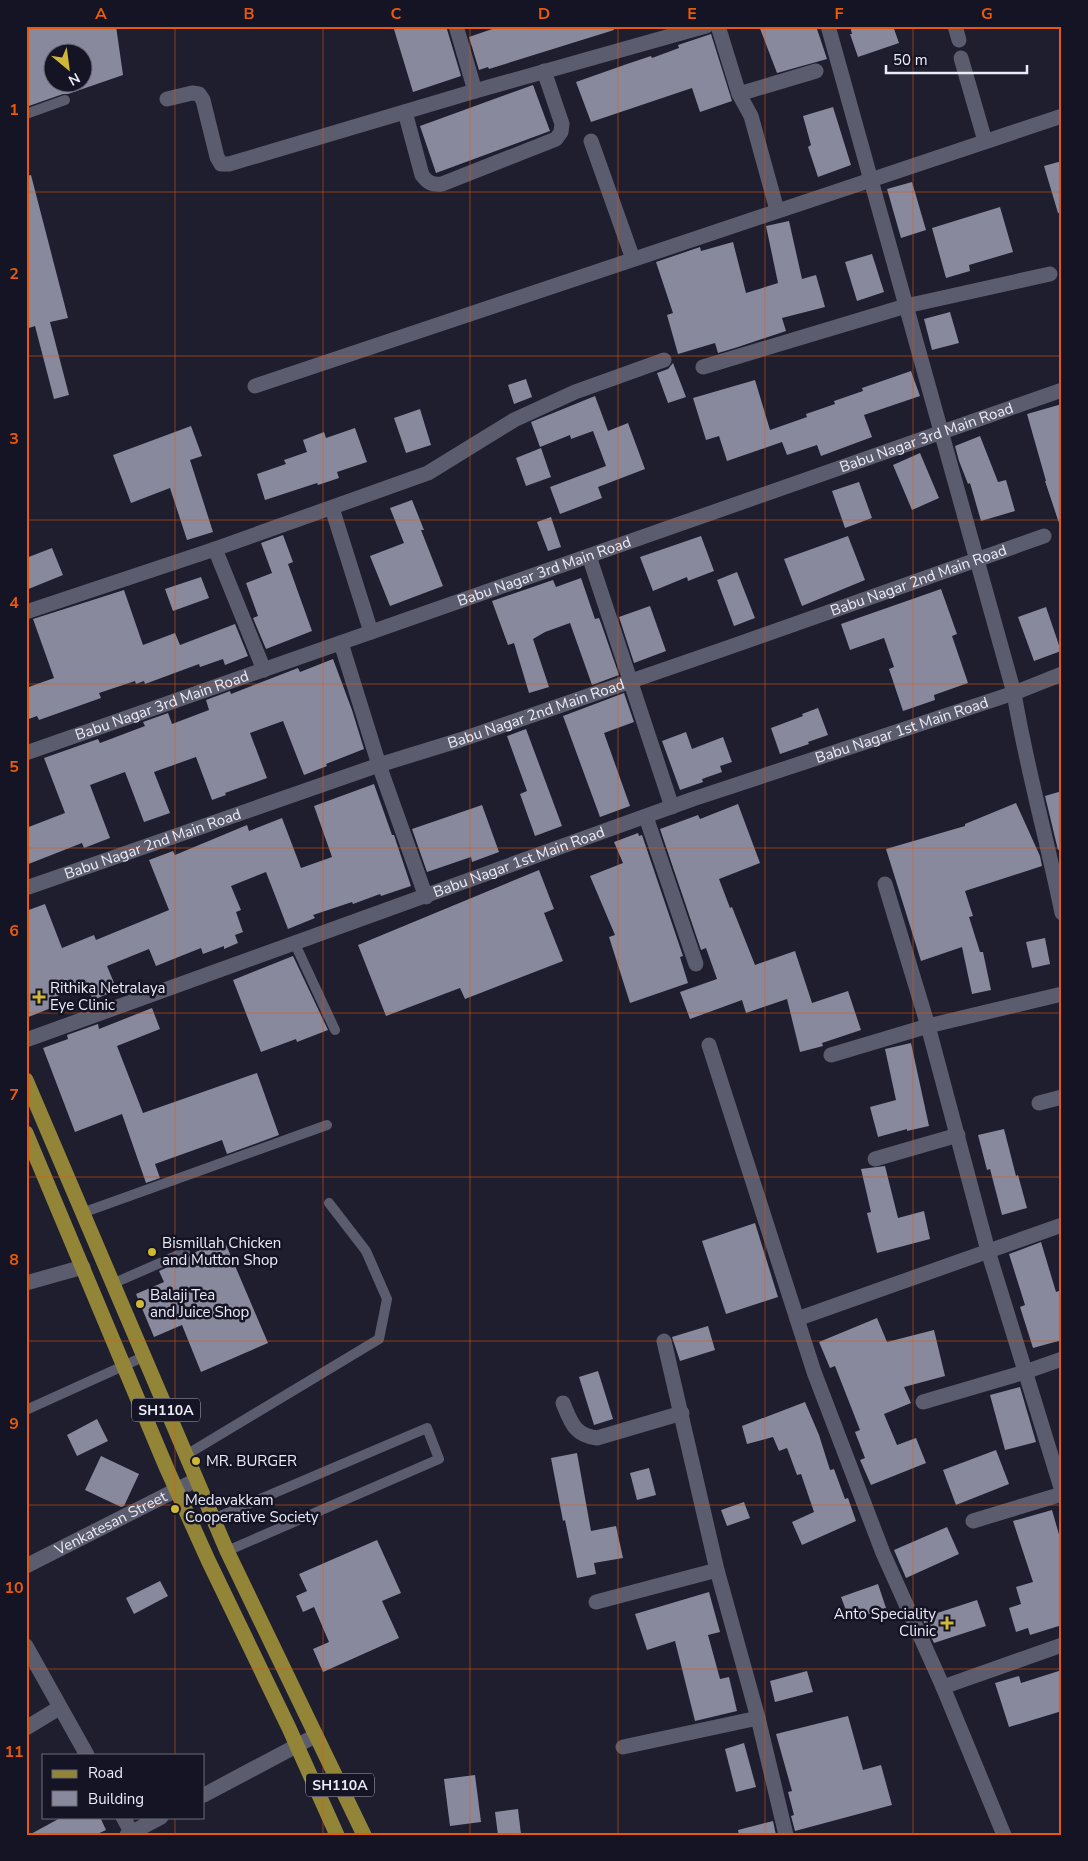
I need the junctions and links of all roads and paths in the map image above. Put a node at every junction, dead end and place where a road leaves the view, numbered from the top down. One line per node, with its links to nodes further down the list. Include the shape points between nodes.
1 (456, 26): 8 (street)
2 (706, 26): 7 (street)
3 (718, 26): 9 (street)
4 (828, 26): 17 (street)
5 (961, 58): 16 (street)
6 (816, 71): 9 (street)
7 (544, 72): 8 (street); 12 (street, via 562,124 556,139 442,184 427,181 422,175)
8 (475, 91): 12 (street)
9 (739, 94): 18 (street, via 750,116)
10 (167, 99): 12 (street, via 192,93 203,100 221,164)
11 (65, 100): 13 (lane)
12 (406, 112)
13 (26, 114)
14 (1062, 116): 16 (street)
15 (591, 141): 19 (street)
16 (985, 141): 17 (street)
17 (870, 179): 18 (street); 21 (street)
18 (777, 210): 19 (street)
19 (633, 259): 24 (street)
20 (1050, 274): 21 (street)
21 (906, 306): 23 (street); 26 (street)
22 (664, 360): 27 (street, via 575,392 514,420 428,473)
23 (703, 367)
24 (255, 386)
25 (1062, 390): 26 (street, Babu Nagar 3rd Main Road)
26 (941, 433): 30 (street, Babu Nagar 3rd Main Road); 31 (street)
27 (332, 508): 29 (street); 33 (street)
28 (1044, 536): 31 (street, Babu Nagar 2nd Main Road)
29 (215, 549): 32 (street); 35 (street)
30 (589, 556): 33 (street, Babu Nagar 3rd Main Road); 37 (street)
31 (977, 561): 37 (street, Babu Nagar 2nd Main Road); 38 (street)
32 (26, 612)
33 (372, 632): 34 (street, Babu Nagar 3rd Main Road)
34 (341, 643): 35 (street, Babu Nagar 3rd Main Road); 40 (street)
35 (264, 670): 39 (street, Babu Nagar 3rd Main Road)
36 (1062, 674): 38 (street, Babu Nagar 1st Main Road)
37 (630, 682): 40 (street, Babu Nagar 2nd Main Road); 41 (street)
38 (1014, 692): 41 (street, Babu Nagar 1st Main Road); 46 (street)
39 (26, 753)
40 (379, 765): 44 (street, Babu Nagar 2nd Main Road); 45 (street)
41 (672, 807): 42 (street, Babu Nagar 1st Main Road)
42 (646, 817): 45 (street, Babu Nagar 1st Main Road); 48 (street)
43 (885, 884): 50 (street)
44 (26, 888)
45 (426, 896): 47 (street, Babu Nagar 1st Main Road)
46 (1062, 912)
47 (296, 944): 51 (lane); 52 (street, Babu Nagar 1st Main Road)
48 (696, 964)
49 (1062, 994): 50 (street)
50 (928, 1026): 54 (street); 60 (street)
51 (335, 1030)
52 (26, 1040)
53 (709, 1045): 70 (street)
54 (831, 1055)
55 (26, 1080): 63 (main road, SH110A)
56 (1062, 1097): 57 (street)
57 (1039, 1103)
58 (327, 1125): 63 (lane)
59 (26, 1133): 67 (main road, SH110A)
60 (958, 1135): 61 (street); 65 (street)
61 (875, 1159)
62 (329, 1203): 80 (lane, via 366,1251 387,1298 379,1339)
63 (82, 1213): 69 (main road, SH110A)
64 (1062, 1225): 65 (street)
65 (988, 1251): 70 (street); 75 (street)
66 (185, 1252): 69 (lane)
67 (82, 1267): 68 (street); 74 (main road, SH110A)
68 (26, 1282)
69 (112, 1284): 72 (main road, SH110A)
70 (797, 1319): 92 (street, via 883,1553)
71 (664, 1341): 79 (street)
72 (143, 1357): 74 (lane); 80 (main road, SH110A)
73 (1062, 1359): 75 (street)
74 (124, 1366): 78 (lane); 82 (main road, SH110A)
75 (1025, 1372): 76 (street); 83 (street)
76 (923, 1402)
77 (563, 1404): 79 (street, via 578,1432 596,1438)
78 (26, 1410)
79 (682, 1413): 88 (street)
80 (186, 1455): 81 (main road, SH110A)
81 (196, 1480): 82 (street, Venkatesan Street); 84 (main road, SH110A)
82 (177, 1490): 87 (street, Venkatesan Street); 97 (main road, SH110A)
83 (1062, 1493): 85 (street)
84 (212, 1519): 86 (main road, SH110A); 86 (lane, via 427,1428 439,1459)
85 (973, 1520)
86 (227, 1552): 96 (main road, SH110A)
87 (26, 1566)
88 (717, 1570): 89 (street); 94 (street)
89 (596, 1602)
90 (1062, 1645): 92 (street)
91 (26, 1646): 93 (street)
92 (943, 1686): 107 (street)
93 (59, 1708): 95 (street); 99 (street)
94 (758, 1718): 98 (street); 106 (street)
95 (26, 1728)
96 (315, 1736): 97 (street); 105 (main road, SH110A)
97 (296, 1744): 100 (street); 104 (main road, SH110A)
98 (623, 1747)
99 (86, 1754)
100 (205, 1794)
101 (123, 1818): 103 (street)
102 (159, 1818): 103 (street)
103 (131, 1834)
104 (337, 1835)
105 (364, 1835)
106 (786, 1835)
107 (1004, 1835)

